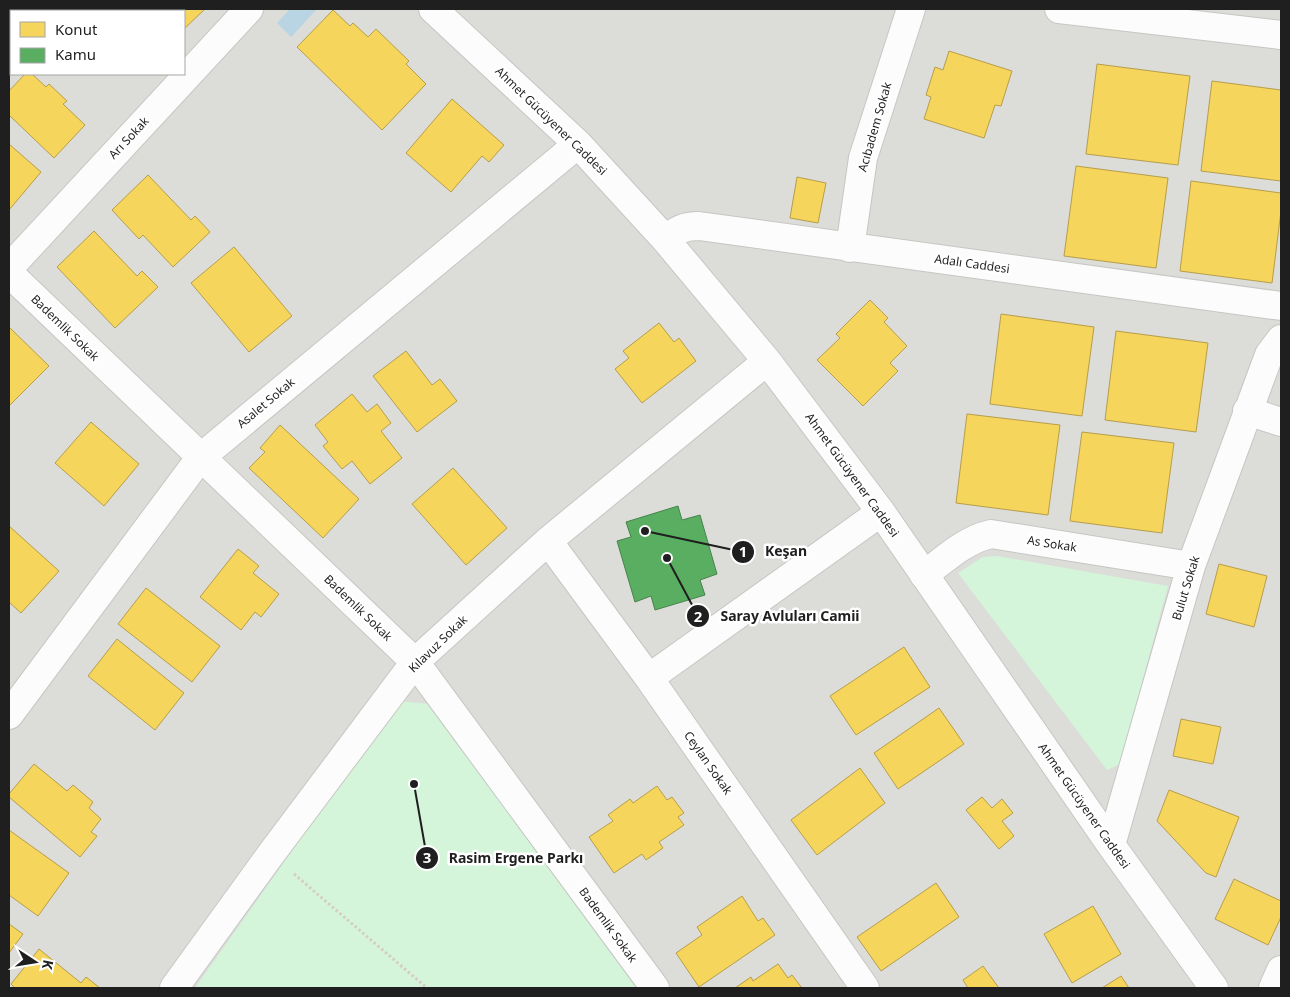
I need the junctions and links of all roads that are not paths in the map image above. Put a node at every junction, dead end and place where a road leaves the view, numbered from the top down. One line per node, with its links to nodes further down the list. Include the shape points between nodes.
1 (249, 9): 9 (street, Arı Sokak)
2 (433, 9): 6 (street, Ahmet Gücüyener Caddesi)
3 (911, 9): 8 (street, Acıbadem Sokak, via 863,158)
4 (1059, 9): 5 (street)
5 (1281, 35)
6 (578, 144): 7 (street, Ahmet Gücüyener Caddesi); 16 (street, Asalet Sokak)
7 (666, 239): 8 (street, Adalı Caddesi, via 688,226); 13 (street, Ahmet Gücüyener Caddesi)
8 (850, 248): 11 (street, Adalı Caddesi)
9 (9, 268)
10 (9, 273): 16 (street, Bademlik Sokak)
11 (1281, 306)
12 (1281, 339): 14 (street, Bulut Sokak, via 1269,355)
13 (767, 361): 17 (street, Ahmet Gücüyener Caddesi); 18 (street, Kılavuz Sokak)
14 (1247, 411): 15 (street); 19 (street, Bulut Sokak)
15 (1281, 422)
16 (200, 458): 21 (street, Bademlik Sokak); 23 (street, Asalet Sokak)
17 (881, 512): 20 (street, Ahmet Gücüyener Caddesi); 22 (street)
18 (548, 541): 21 (street, Kılavuz Sokak); 22 (street, Ceylan Sokak)
19 (1192, 566): 20 (street, As Sokak, via 991,534 966,543); 24 (street, Bulut Sokak)
20 (924, 575): 24 (street, Ahmet Gücüyener Caddesi)
21 (415, 662): 26 (street, Kılavuz Sokak); 27 (street, Bademlik Sokak)
22 (649, 678): 28 (street, Ceylan Sokak)
23 (9, 715)
24 (1111, 845): 29 (street, Ahmet Gücüyener Caddesi)
25 (1281, 970): 30 (street)
26 (174, 988)
27 (655, 988)
28 (866, 988)
29 (1214, 988)
30 (1273, 988)

